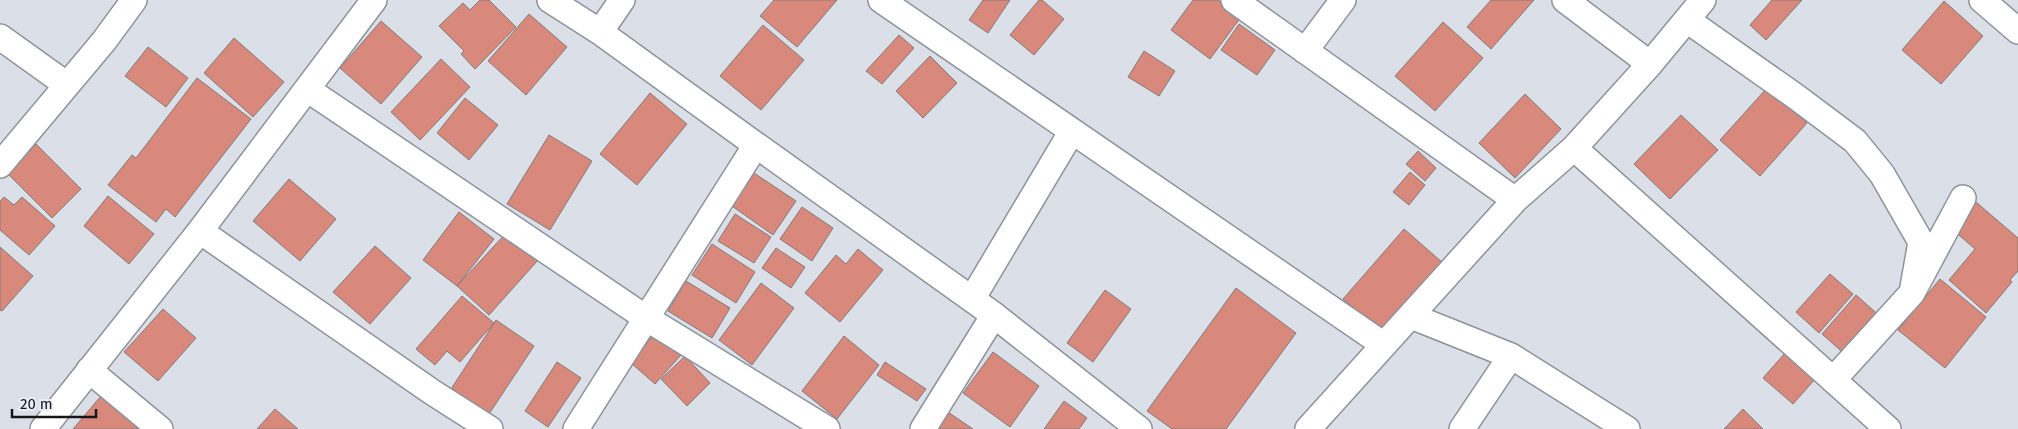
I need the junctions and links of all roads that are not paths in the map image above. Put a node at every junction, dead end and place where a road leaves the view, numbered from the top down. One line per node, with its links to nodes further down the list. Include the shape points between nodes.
1 (134, 0): 17 (street)
2 (374, 0): 18 (street)
3 (550, 0): 13 (street)
4 (622, 0): 13 (street)
5 (881, 0): 19 (street)
6 (1234, 0): 15 (street)
7 (1344, 0): 15 (street)
8 (1565, 0): 16 (street)
9 (1703, 0): 11 (street)
10 (1982, 0): 12 (street)
11 (1686, 20): 16 (street); 26 (street, via 1855,141 1882,174 1921,242)
12 (2018, 31)
13 (600, 32): 20 (street)
14 (0, 37): 17 (street)
15 (1305, 50): 24 (street)
16 (1650, 64): 21 (street)
17 (67, 85): 22 (street)
18 (307, 89): 25 (street); 30 (street)
19 (1072, 130): 27 (street); 31 (street)
20 (756, 145): 27 (street); 30 (street)
21 (1574, 148): 24 (street); 34 (street)
22 (0, 165)
23 (1964, 198): 26 (street)
24 (1515, 200): 29 (street)
25 (200, 231): 33 (street); 37 (street)
26 (1912, 293): 34 (street)
27 (972, 299): 28 (street)
28 (994, 315): 40 (street); 41 (street)
29 (1410, 316): 31 (street); 32 (street)
30 (646, 318): 38 (street); 39 (street)
31 (1384, 345): 42 (street)
32 (1511, 356): 43 (street); 44 (street)
33 (89, 370): 35 (street); 36 (street)
34 (1833, 380): 45 (street)
35 (43, 429)
36 (160, 429)
37 (490, 429)
38 (576, 429)
39 (827, 429)
40 (923, 429)
41 (1139, 429)
42 (1308, 429)
43 (1462, 429)
44 (1627, 429)
45 (1888, 429)

